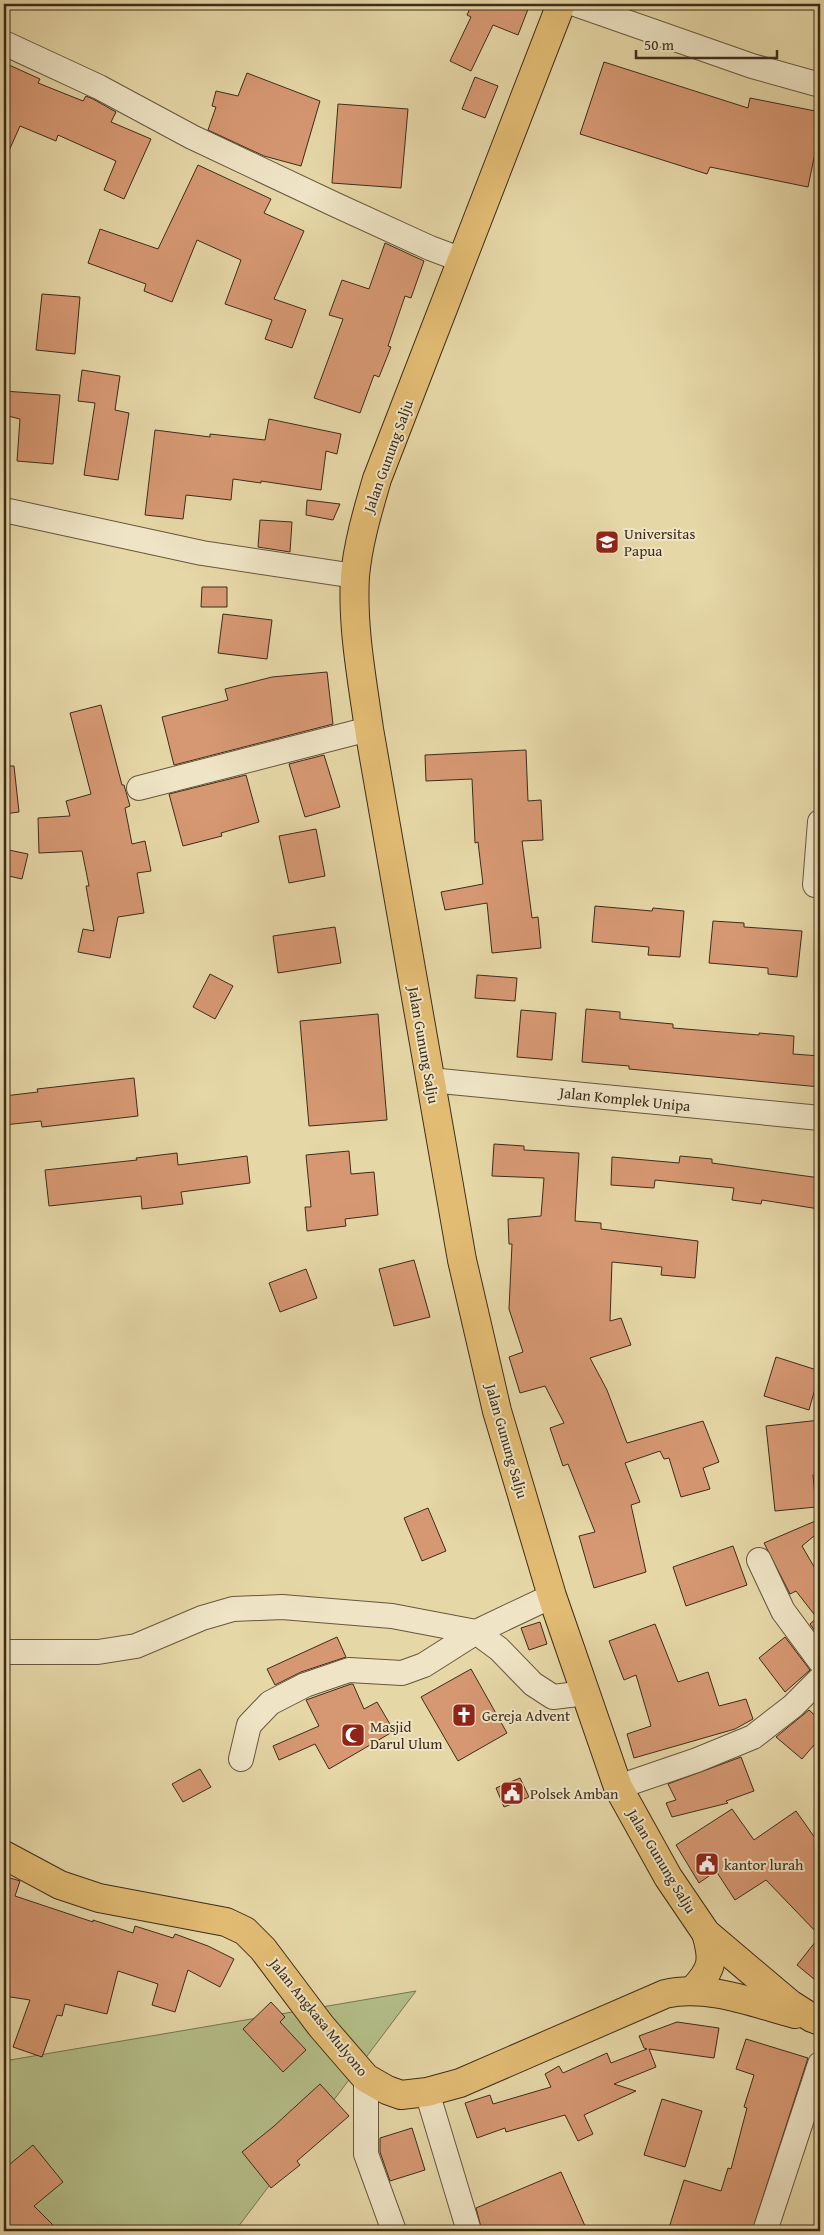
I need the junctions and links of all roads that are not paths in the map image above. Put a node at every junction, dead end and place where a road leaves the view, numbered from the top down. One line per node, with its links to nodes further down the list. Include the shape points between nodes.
1 (561, 4): 5 (main road, Jalan Gunung Salju)
2 (575, 4): 4 (street, via 752,66)
3 (4, 43): 5 (street, via 99,87 192,137)
4 (820, 85)
5 (462, 260): 7 (main road, Jalan Gunung Salju, via 378,479 364,521)
6 (4, 510): 7 (street, via 202,553)
7 (356, 576): 8 (main road, Jalan Gunung Salju, via 358,650)
8 (369, 729): 9 (street); 12 (main road, Jalan Gunung Salju)
9 (139, 788)
10 (820, 822): 11 (street)
11 (815, 885)
12 (430, 1080): 13 (street, Jalan Komplek Unipa); 15 (main road, Jalan Gunung Salju, via 462,1260 497,1411)
13 (820, 1118)
14 (759, 1560): 18 (street, via 783,1611)
15 (552, 1596): 16 (street); 20 (main road, Jalan Gunung Salju)
16 (476, 1632): 17 (street, via 392,1616 282,1607 233,1609 202,1618 136,1646 98,1652); 20 (street, via 499,1649 533,1684 553,1696); 21 (street, via 424,1666 402,1673 349,1670 305,1685 270,1703 250,1725)
17 (4, 1652)
18 (820, 1661)
19 (820, 1679): 22 (street, via 793,1706 753,1737)
20 (586, 1693): 22 (main road, Jalan Gunung Salju)
21 (241, 1759)
22 (618, 1787): 24 (main road, Jalan Gunung Salju, via 668,1877)
23 (4, 1855): 28 (main road, Jalan Angkasa Mulyono, via 60,1885 100,1898 226,1922 244,1931 263,1949 321,2026)
24 (706, 1933): 25 (main road, via 711,1964 704,1980); 26 (main road, Jalan Gunung Salju, via 767,1986)
25 (694, 1990): 26 (main road, Jalan Angkasa Mulyono); 29 (main road, Jalan Angkasa Mulyono, via 665,1994 460,2083)
26 (816, 2020)
27 (820, 2064): 32 (street)
28 (366, 2078): 29 (main road, Jalan Angkasa Mulyono, via 401,2095); 30 (street, via 366,2154)
29 (427, 2092): 31 (street)
30 (394, 2231)
31 (469, 2231)
32 (765, 2231)

